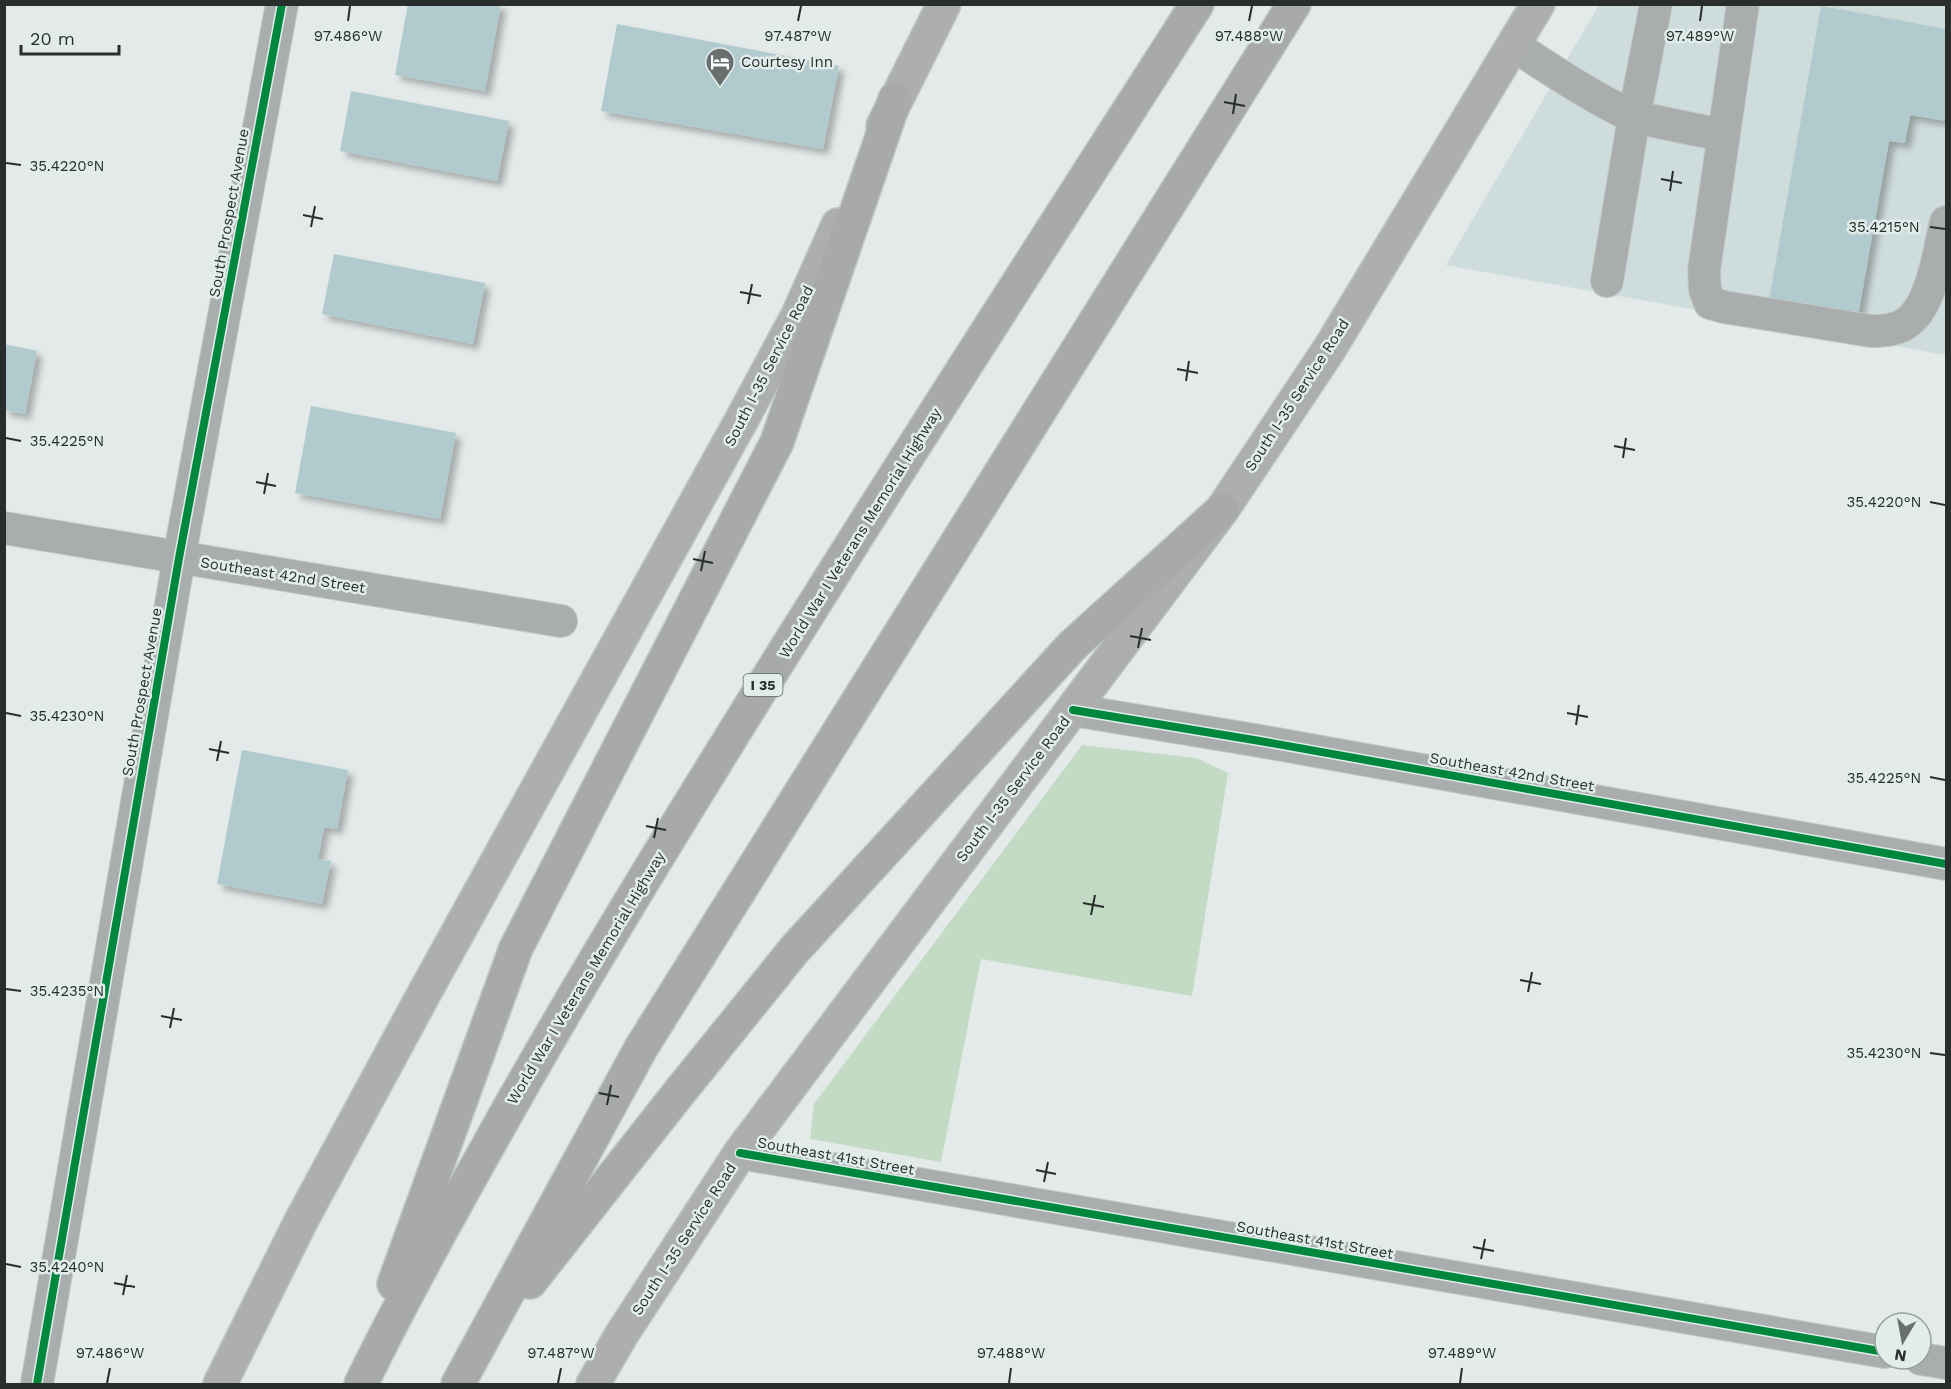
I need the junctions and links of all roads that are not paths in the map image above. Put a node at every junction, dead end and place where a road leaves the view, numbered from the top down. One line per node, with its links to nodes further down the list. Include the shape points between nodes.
1 (282, 4): 16 (street, South Prospect Avenue)
2 (944, 4): 9 (main road, South I-35 Service Road)
3 (1197, 4): 25 (highway, World War I Veterans Memorial Highway / I 35, via 825,585 652,865 460,1195)
4 (1294, 4): 22 (highway, via 641,1048)
5 (1538, 4): 8 (main road, South I-35 Service Road)
6 (1656, 4): 10 (street)
7 (1743, 4): 11 (street)
8 (1514, 45): 10 (street, via 1582,90); 14 (main road, South I-35 Service Road, via 1330,348)
9 (895, 99): 24 (main road, South I-35 Service Road, via 798,315 437,969 301,1221); 25 (highway, via 777,442 516,948)
10 (1634, 117): 11 (street); 13 (street)
11 (1722, 135): 12 (street, via 1704,270 1710,303 1871,331 1889,330 1907,323 1927,296)
12 (1947, 222)
13 (1607, 282)
14 (1222, 510): 18 (main road, South I-35 Service Road); 22 (highway, via 1072,646 795,949)
15 (4, 528): 16 (street, Southeast 42nd Street)
16 (179, 558): 17 (street, Southeast 42nd Street); 23 (street, South Prospect Avenue)
17 (561, 621)
18 (1073, 710): 19 (street, Southeast 42nd Street); 20 (main road, South I-35 Service Road)
19 (1947, 864)
20 (740, 1153): 21 (street, Southeast 41st Street); 26 (main road, South I-35 Service Road)
21 (1873, 1350)
22 (464, 1372)
23 (37, 1384)
24 (220, 1384)
25 (359, 1384)
26 (593, 1384)

